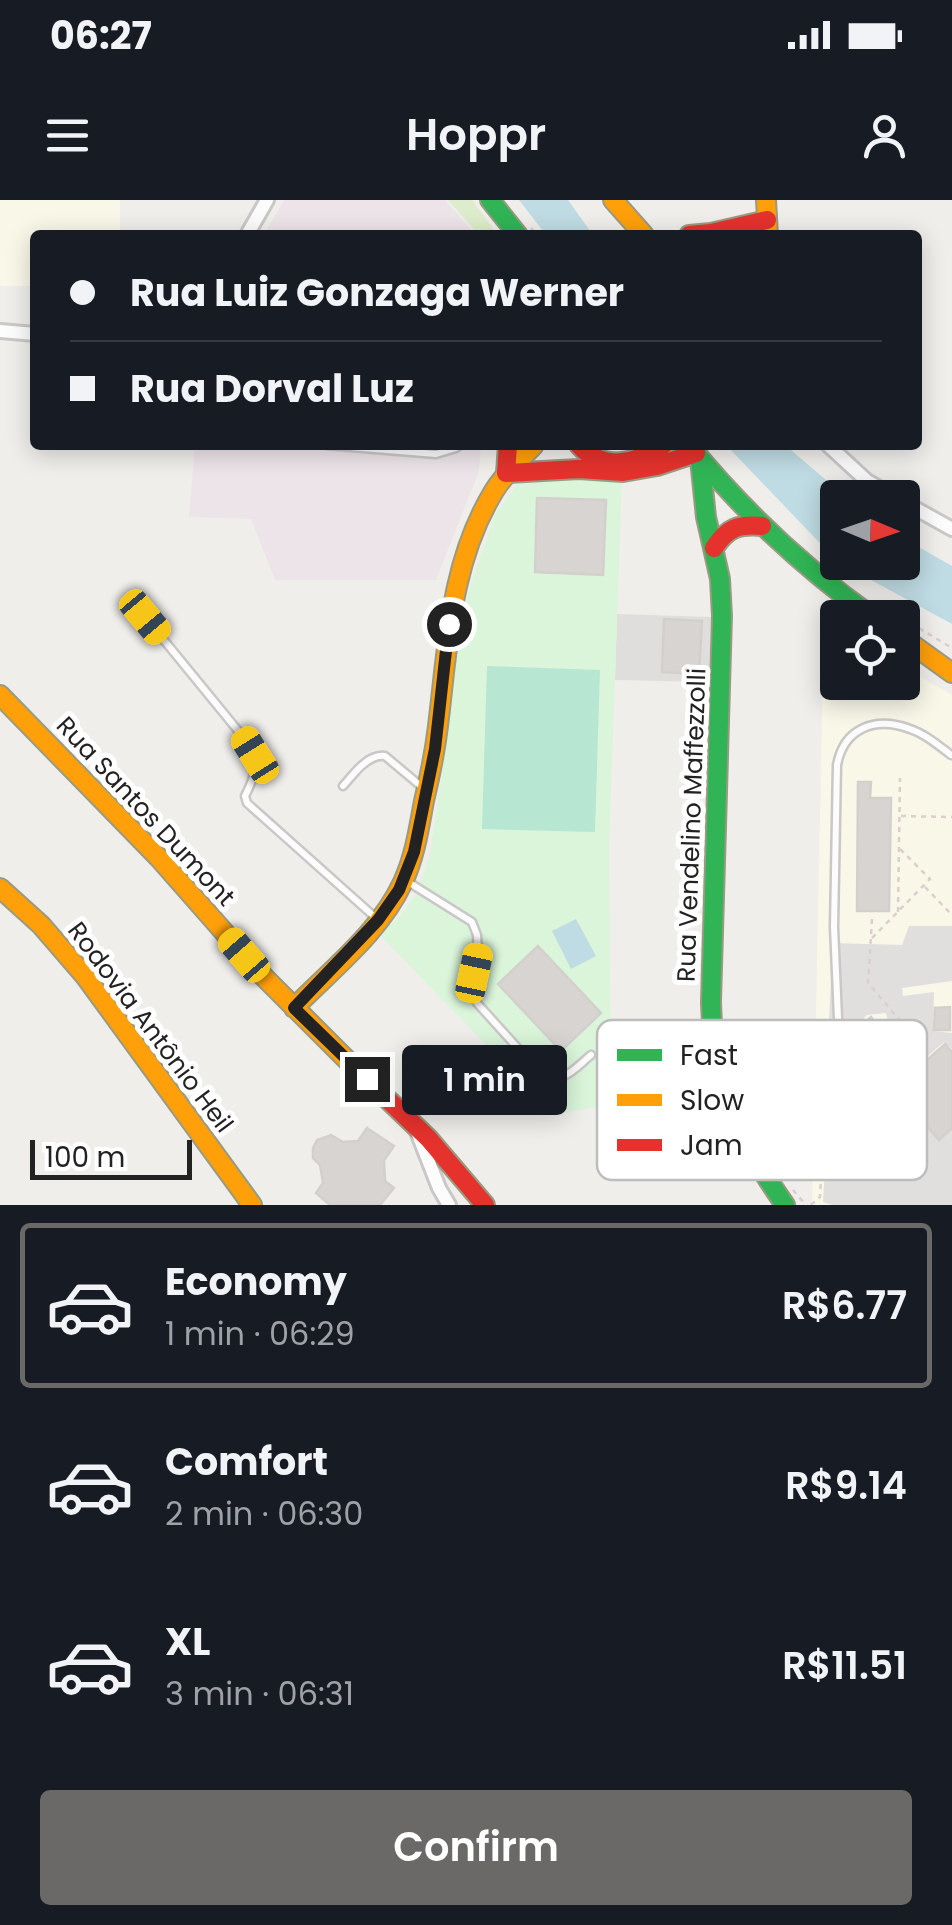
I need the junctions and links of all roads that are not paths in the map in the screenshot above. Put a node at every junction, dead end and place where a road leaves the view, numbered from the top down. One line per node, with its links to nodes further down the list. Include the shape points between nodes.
1 (267, 200): 5 (street)
2 (490, 200): 6 (main road)
3 (614, 200): 7 (main road)
4 (766, 200): 8 (main road)
5 (250, 230)
6 (514, 230)
7 (645, 230)
8 (765, 230)
9 (0, 331): 10 (street)
10 (30, 334)
11 (387, 450): 12 (lane)
12 (449, 450)
13 (508, 450): 19 (main road)
14 (529, 450): 19 (main road)
15 (581, 450): 16 (main road, via 603,463)
16 (657, 450)
17 (834, 450): 20 (street)
18 (695, 452): 19 (main road, via 623,472); 22 (main road); 24 (main road, Rua Vendelino Maffezzolli)
19 (506, 473): 32 (main road, via 476,526 454,597)
20 (867, 480)
21 (920, 511): 23 (street)
22 (762, 526): 24 (main road, via 729,528); 25 (main road, via 818,576)
23 (952, 529)
24 (714, 548): 38 (main road, Rua Vendelino Maffezzolli, via 722,616)
25 (859, 600)
26 (145, 617): 35 (lane, via 255,755 247,804)
27 (920, 650): 28 (main road)
28 (952, 669)
29 (0, 696): 36 (main road, Rua Santos Dumont)
30 (951, 755): 37 (lane, via 910,728 874,724 852,733 839,754)
31 (343, 786): 32 (lane, via 377,755)
32 (427, 791): 33 (main road)
33 (404, 879): 35 (main road); 39 (lane, via 472,922 476,1003 542,1075 564,1078)
34 (0, 888): 43 (main road, Rodovia Antônio Heil, via 85,976)
35 (378, 920): 36 (main road)
36 (294, 1008): 40 (main road, Rua Santos Dumont)
37 (838, 1018)
38 (712, 1020)
39 (591, 1055)
40 (413, 1122): 41 (main road, Rua Santos Dumont); 42 (street)
41 (456, 1170): 42 (street); 45 (main road, Rua Santos Dumont)
42 (439, 1188): 44 (street)
43 (252, 1205)
44 (449, 1205)
45 (485, 1205)

